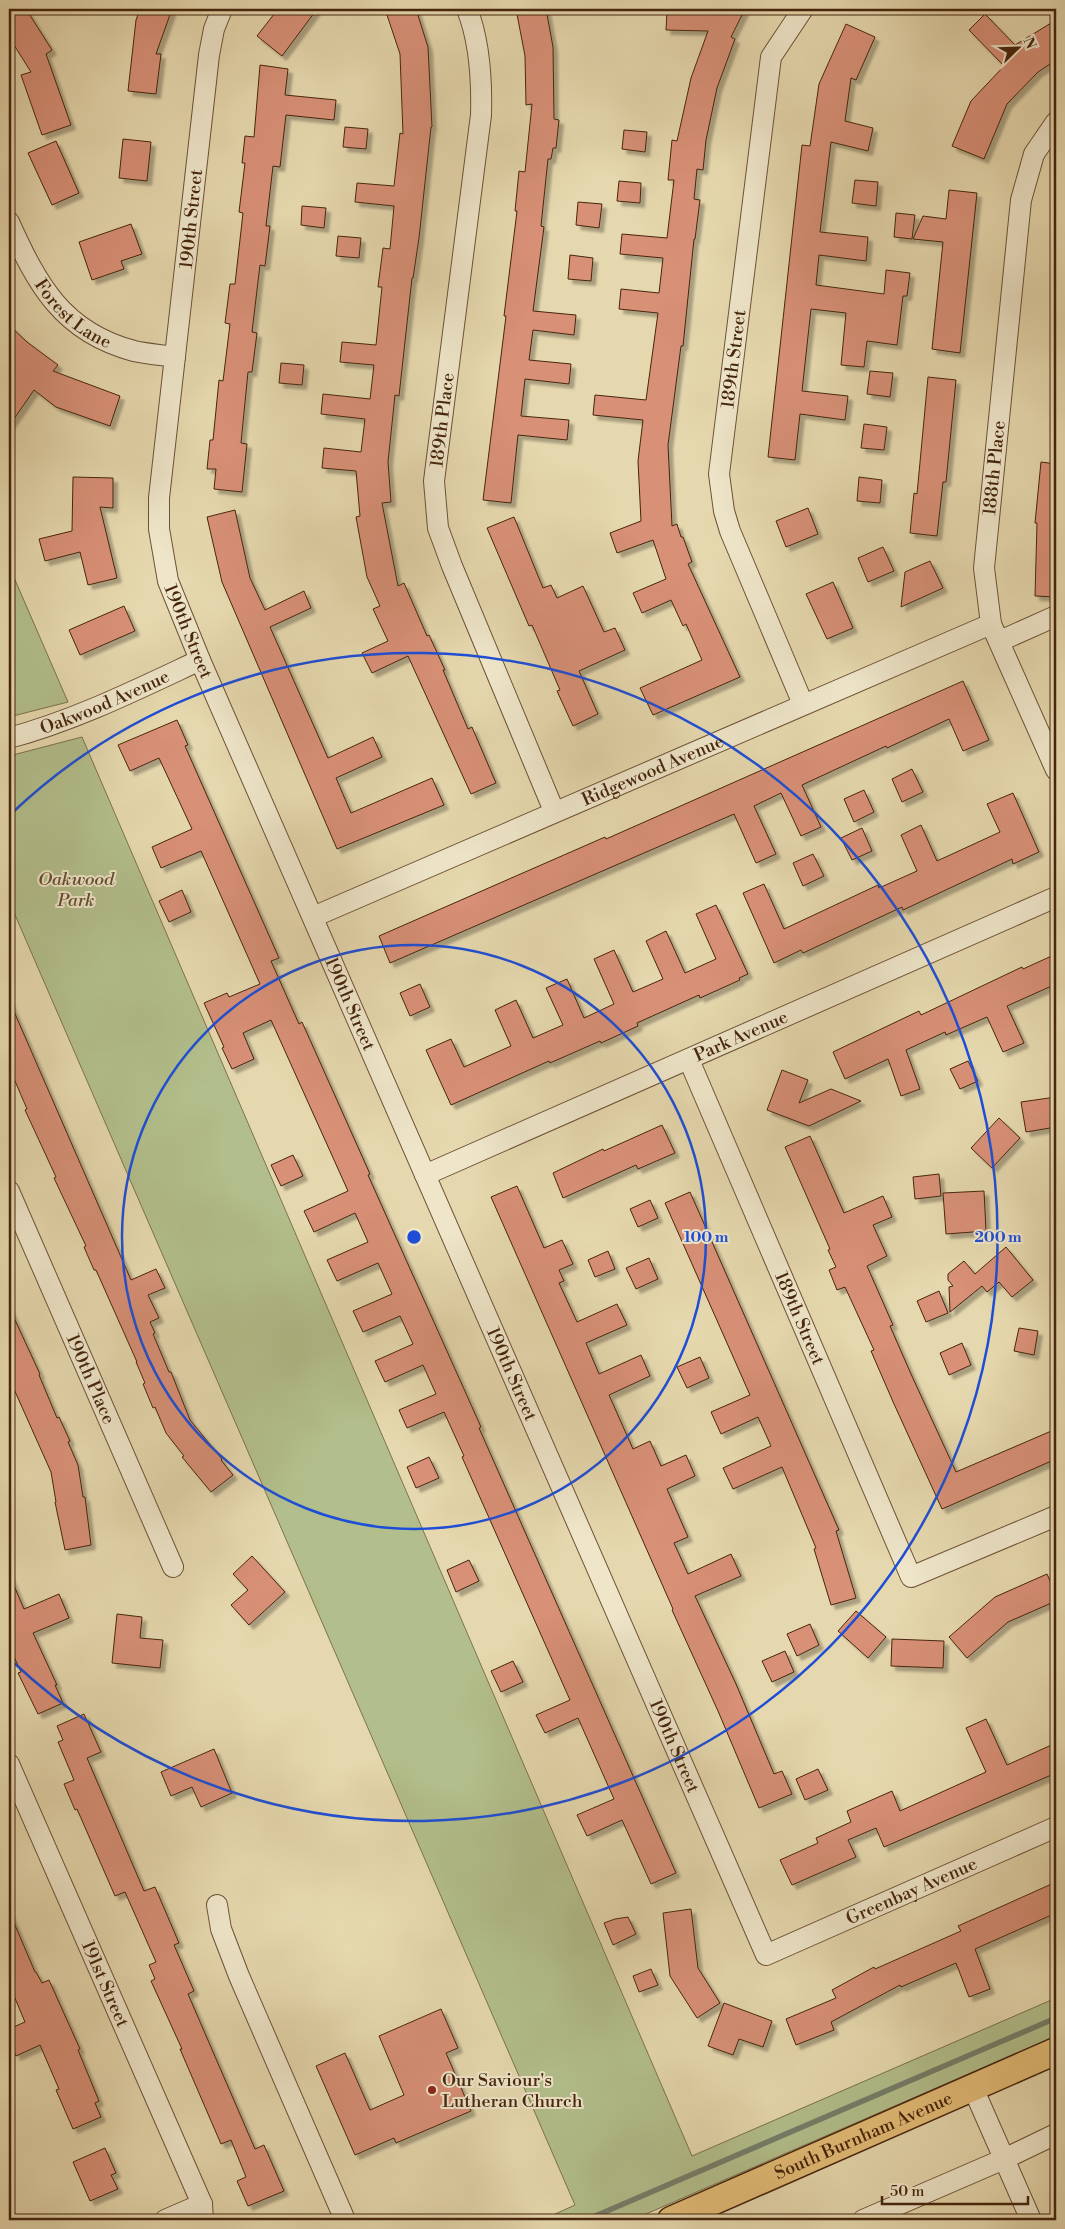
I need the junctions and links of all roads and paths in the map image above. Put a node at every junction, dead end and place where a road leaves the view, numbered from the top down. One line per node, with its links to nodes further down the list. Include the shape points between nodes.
1 (222, 9): 6 (street, 190th Street, via 209,55)
2 (467, 9): 13 (street, 189th Place, via 480,68 481,115 434,481 438,528)
3 (803, 9): 10 (street, 189th Street, via 771,56 719,474 730,531)
4 (1056, 122): 8 (street, 188th Place, via 1034,154 1021,200 984,568)
5 (9, 222): 6 (street, Forest Lane, via 40,286 74,322 106,341 134,351)
6 (175, 357): 9 (street, 190th Street, via 159,498 159,529 168,581)
7 (1056, 616): 8 (street, Ridgewood Avenue)
8 (996, 633): 10 (street, Ridgewood Avenue); 12 (street, 188th Place)
9 (200, 660): 11 (street, Oakwood Avenue, via 102,706); 15 (street, 190th Street)
10 (803, 704): 13 (street, Ridgewood Avenue)
11 (9, 738)
12 (1056, 770)
13 (554, 811): 15 (street, Ridgewood Avenue)
14 (1056, 897): 16 (street, Park Avenue)
15 (313, 916): 17 (street, 190th Street)
16 (688, 1060): 17 (street, Park Avenue); 19 (street, 189th Street, via 911,1577)
17 (425, 1175): 24 (street, 190th Street)
18 (9, 1191): 20 (street, 190th Place)
19 (1056, 1516)
20 (173, 1567)
21 (9, 1764): 29 (street, 191st Street)
22 (1056, 1827): 24 (street, Greenbay Avenue)
23 (217, 1905): 31 (street, via 221,1929 239,1976)
24 (766, 1955)
25 (1056, 2051): 26 (main road, South Burnham Avenue)
26 (973, 2088): 28 (street); 32 (main road, South Burnham Avenue)
27 (1056, 2134): 28 (street)
28 (1004, 2159): 33 (street); 34 (street)
29 (202, 2212): 30 (street)
30 (165, 2220)
31 (345, 2220)
32 (671, 2220)
33 (864, 2220)
34 (1031, 2220)

